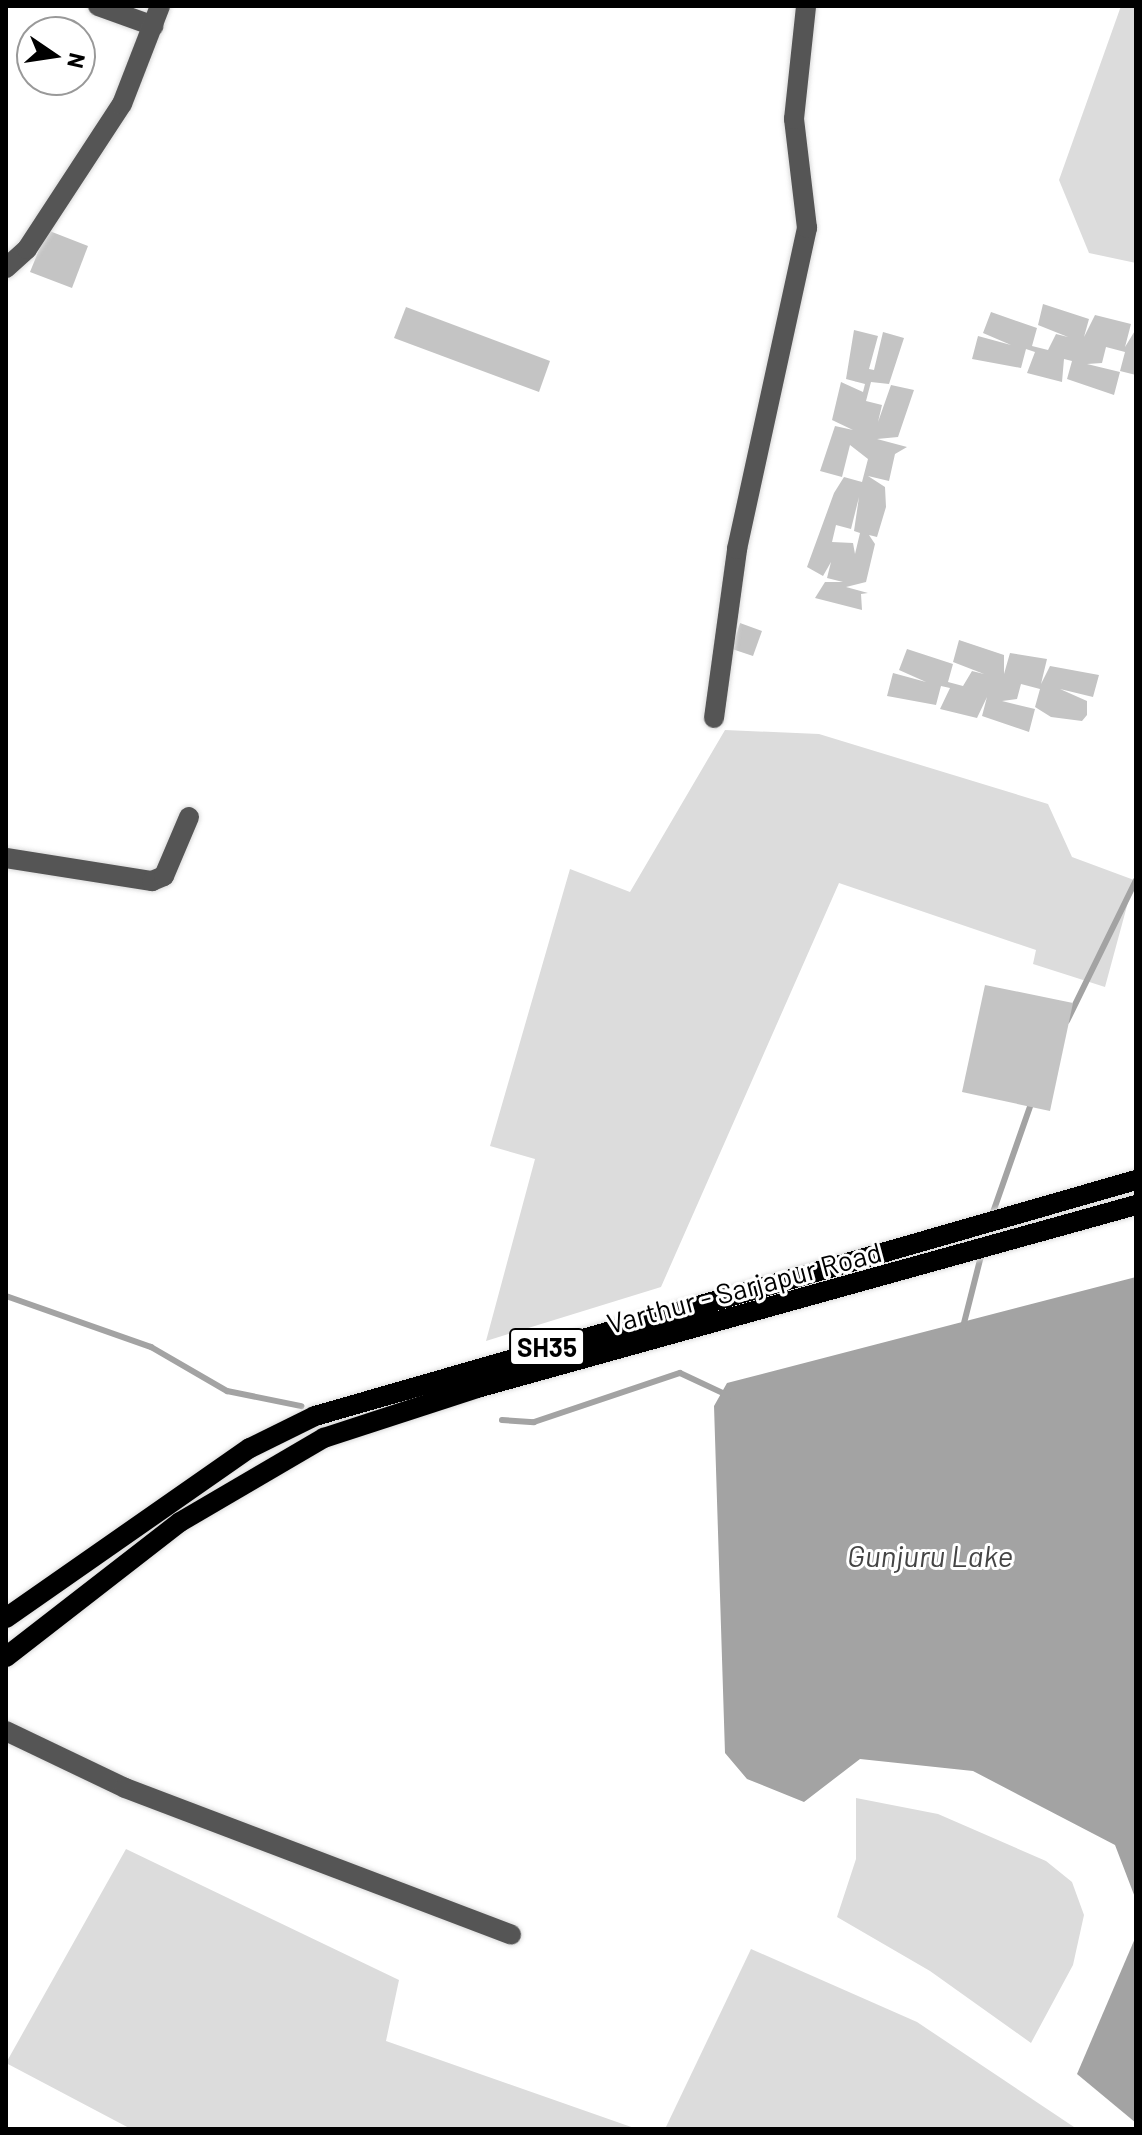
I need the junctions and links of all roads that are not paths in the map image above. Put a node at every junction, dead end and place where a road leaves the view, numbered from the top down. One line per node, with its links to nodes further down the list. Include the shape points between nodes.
1 (98, 6): 3 (street)
2 (806, 6): 5 (street, via 794,119 807,228 737,549)
3 (157, 16): 4 (street, via 122,104 27,249)
4 (6, 268)
5 (714, 718)
6 (189, 817): 7 (street, via 164,876 152,881)
7 (6, 858)
8 (1136, 1180): 10 (main road, Varthur - Sarjapur Road / SH35, via 315,1416 250,1448)
9 (1136, 1205): 11 (main road, Varthur - Sarjapur Road / SH35, via 477,1388 324,1438 180,1522)
10 (6, 1618)
11 (6, 1657)
12 (6, 1731): 13 (street, via 125,1788)
13 (511, 1935)

